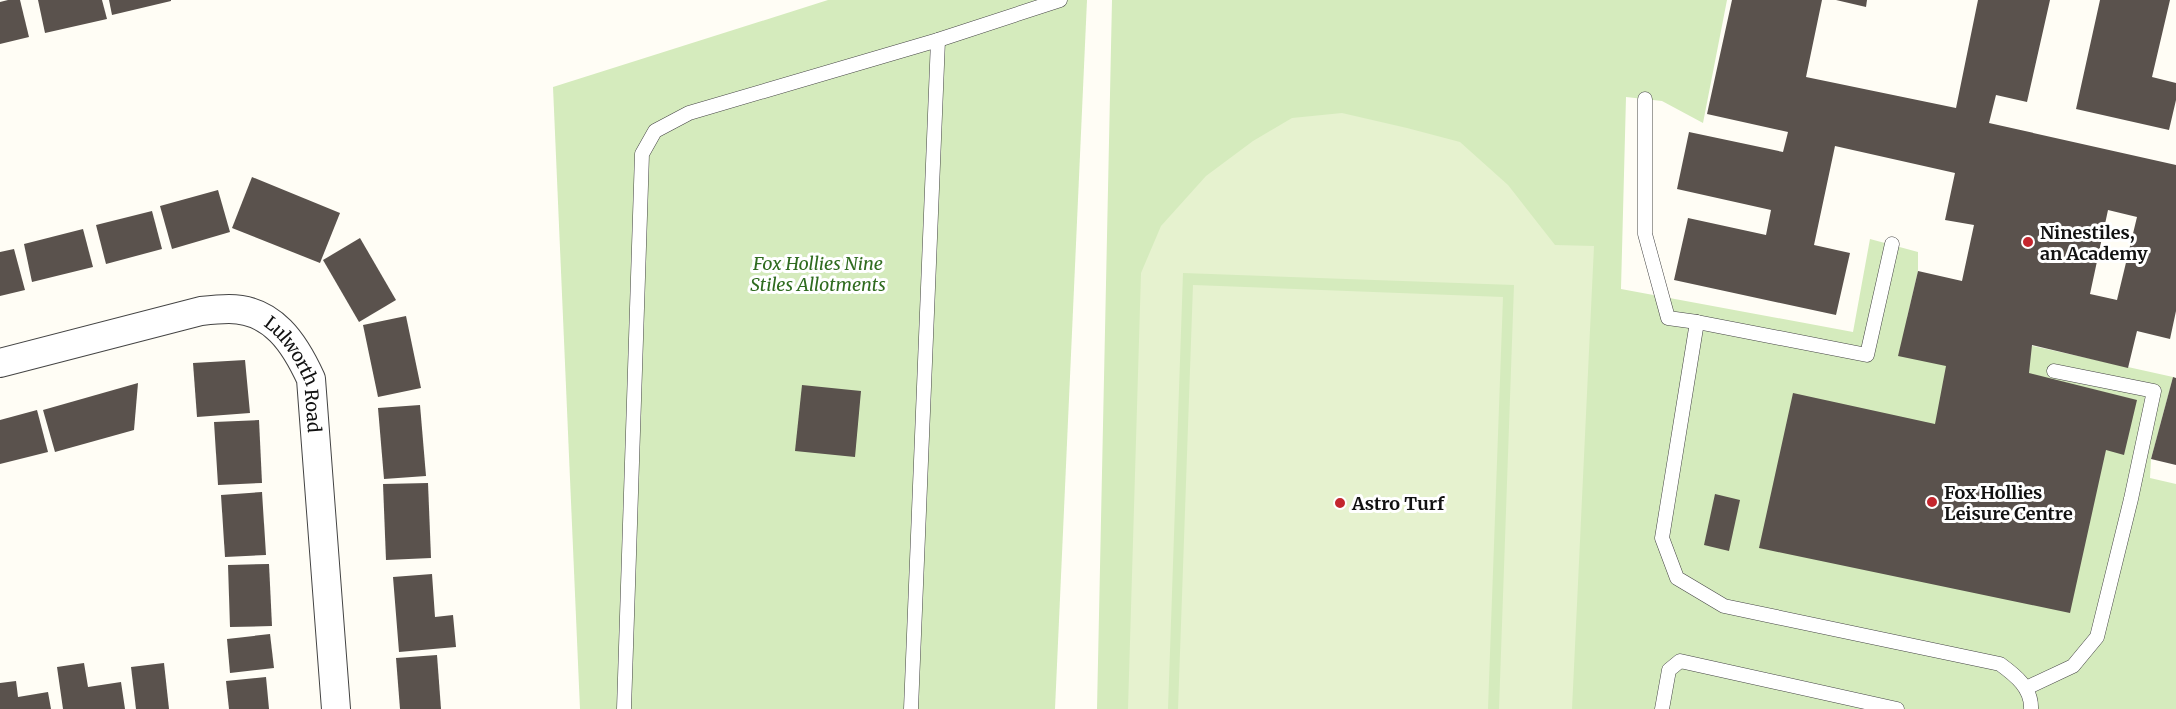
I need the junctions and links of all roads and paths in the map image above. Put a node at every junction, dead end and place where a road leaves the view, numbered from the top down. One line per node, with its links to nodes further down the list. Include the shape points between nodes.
1 (1060, 0): 2 (lane)
2 (938, 40): 10 (lane, via 689,113 655,131 642,154); 11 (lane)
3 (1645, 99): 5 (lane, via 1645,234 1668,318)
4 (1892, 244): 5 (lane, via 1866,355)
5 (1697, 322): 8 (lane, via 1662,538 1677,579 1724,606 2000,664)
6 (0, 363): 9 (street, Lulworth Road, via 201,311 250,312 282,331 299,352 311,379)
7 (2054, 371): 8 (lane, via 2154,391 2097,637 2073,666)
8 (2026, 688): 14 (lane)
9 (336, 709)
10 (624, 709)
11 (911, 709)
12 (1662, 709): 13 (lane, via 1669,670 1680,661)
13 (1897, 709)
14 (2031, 709)

